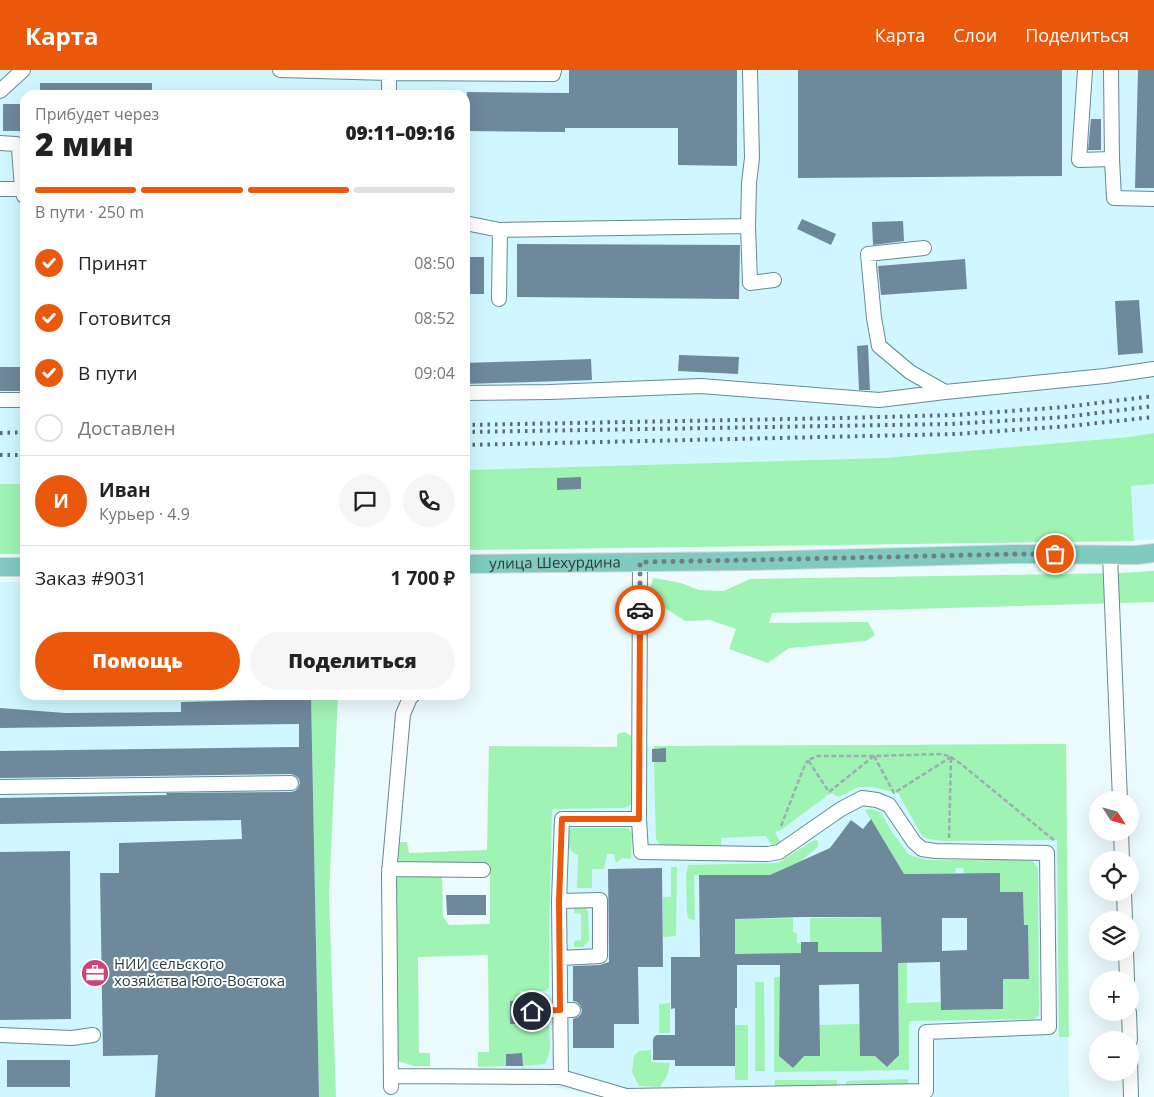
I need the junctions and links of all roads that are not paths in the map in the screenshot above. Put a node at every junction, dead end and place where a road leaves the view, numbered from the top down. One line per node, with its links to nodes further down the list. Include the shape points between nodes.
1 (23, 70): 9 (street)
2 (280, 70): 7 (street)
3 (554, 70): 7 (street, via 553,74)
4 (750, 70): 17 (street, via 752,158)
5 (1085, 70): 11 (street, via 1079,160)
6 (1111, 70): 11 (street)
7 (389, 73): 8 (street)
8 (389, 90)
9 (0, 91)
10 (0, 143): 12 (street, via 16,144)
11 (1112, 159): 15 (street, via 1114,198)
12 (20, 160)
13 (0, 189): 14 (street)
14 (20, 192)
15 (1154, 199)
16 (470, 224): 18 (street)
17 (748, 226): 18 (street); 20 (street, via 750,283)
18 (500, 230): 21 (street)
19 (924, 248): 23 (street, via 868,254 874,318 879,346 910,372)
20 (774, 280)
21 (499, 299)
22 (1154, 369): 23 (street)
23 (945, 392): 24 (street, via 879,400 701,386)
24 (470, 393)
25 (0, 400): 26 (street)
26 (20, 400)
27 (1154, 553): 28 (main road, улица Шехурдина)
28 (1110, 555): 29 (main road, улица Шехурдина); 36 (street)
29 (640, 562): 30 (main road, улица Шехурдина); 37 (street)
30 (470, 564)
31 (0, 567): 32 (main road)
32 (20, 567)
33 (409, 700): 38 (street, via 403,714)
34 (291, 783): 35 (street)
35 (0, 786)
36 (1120, 791)
37 (639, 819): 40 (street, via 562,819); 49 (street, via 641,852 768,854 779,852 862,798 889,805 922,849 1046,853 1049,1028 926,1032 926,1091)
38 (389, 869): 39 (street); 46 (street, via 391,1082)
39 (483, 870)
40 (559, 901): 41 (street); 41 (street, via 600,900 600,956)
41 (560, 958): 42 (street)
42 (567, 1010): 43 (street); 46 (street)
43 (532, 1011)
44 (93, 1035): 45 (street, via 72,1038)
45 (0, 1036)
46 (561, 1077): 48 (street)
47 (1131, 1081): 50 (street)
48 (627, 1096): 49 (street)
49 (728, 1096)
50 (1131, 1097)

